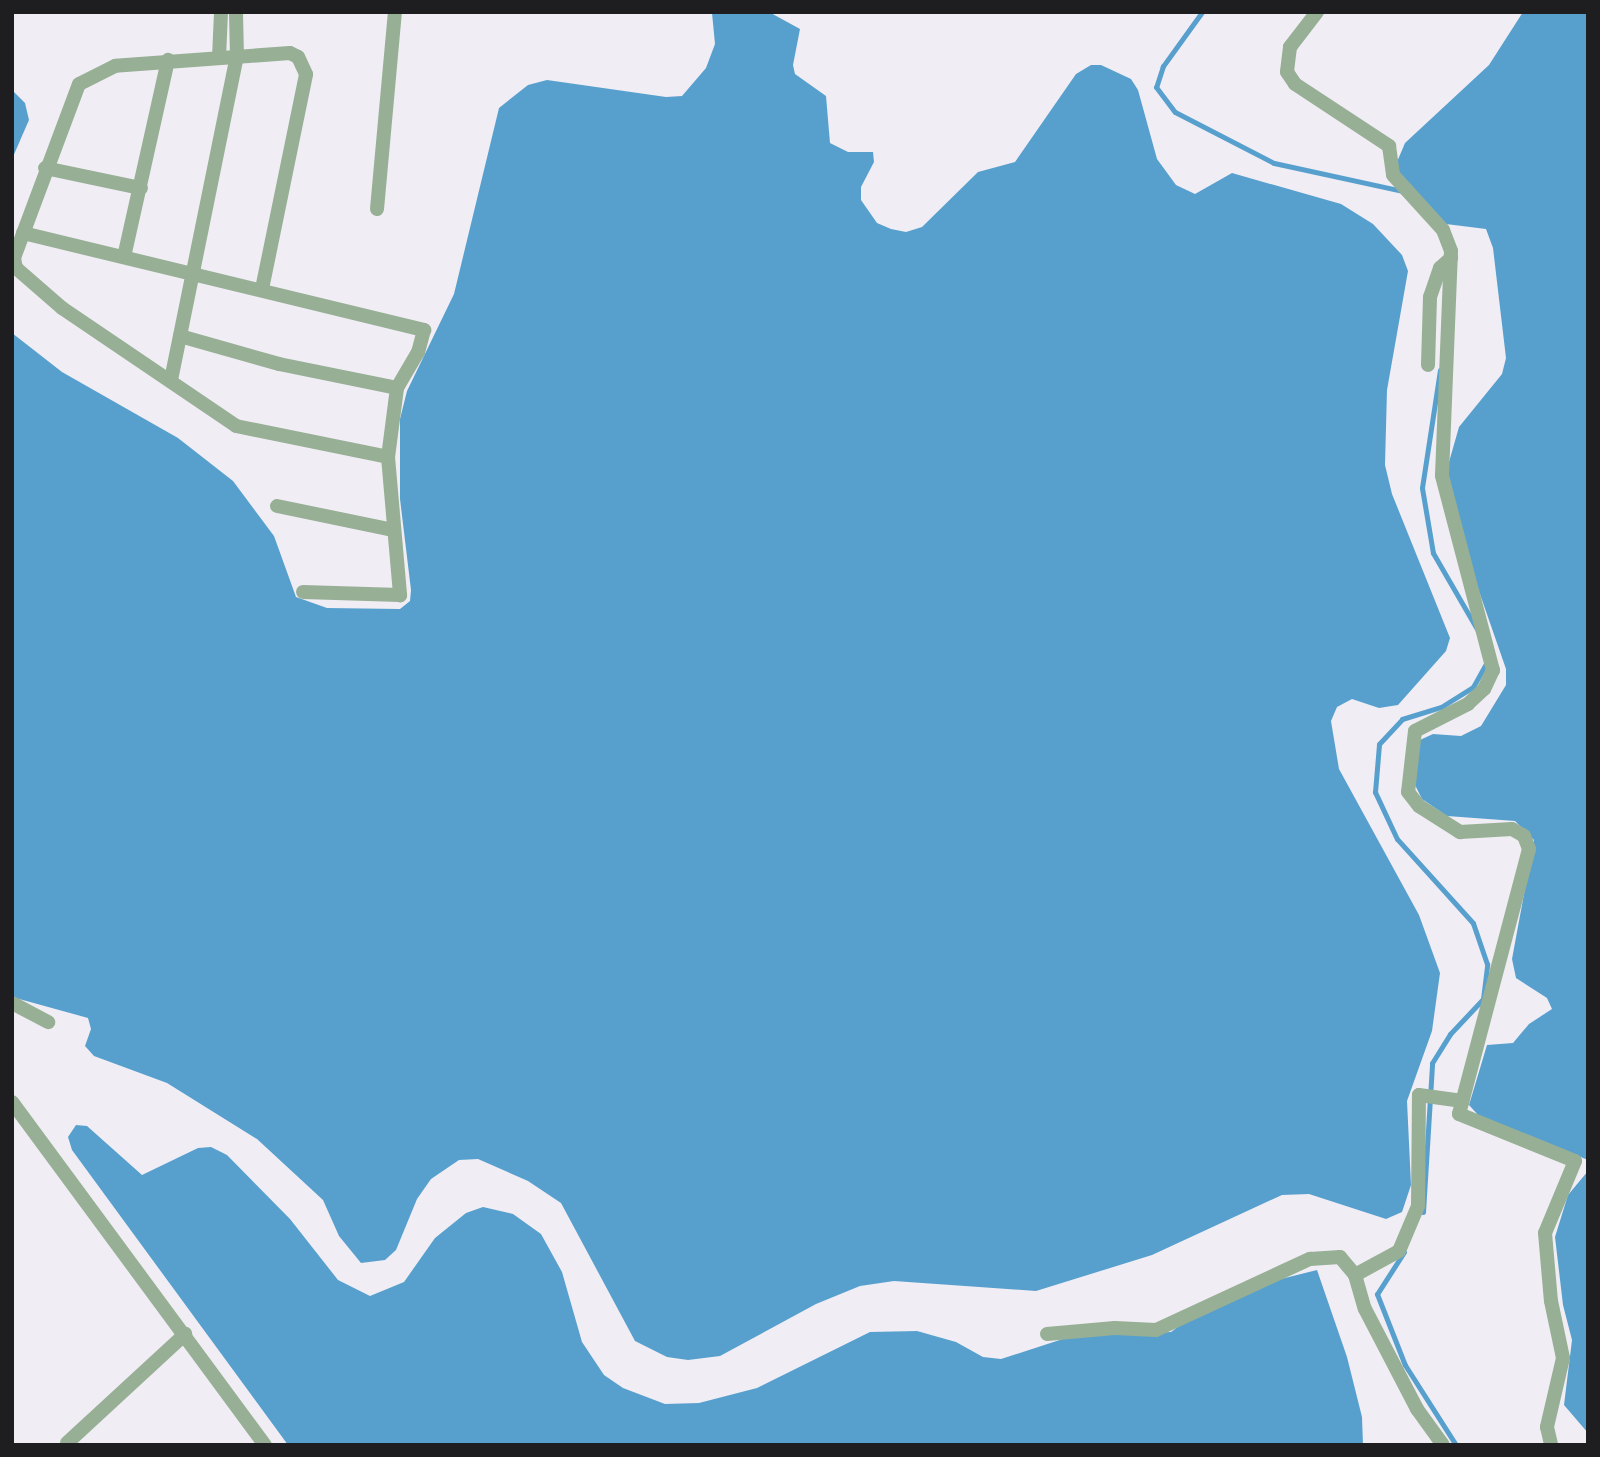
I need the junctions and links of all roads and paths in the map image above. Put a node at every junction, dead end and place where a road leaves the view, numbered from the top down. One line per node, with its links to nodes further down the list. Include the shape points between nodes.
1 (221, 12): 6 (street)
2 (236, 12): 5 (street)
3 (395, 12): 10 (street)
4 (1317, 12): 13 (street, via 1290,47 1287,72 1295,84 1390,146 1393,175 1443,230)
5 (237, 57): 6 (street); 14 (street); 15 (street, via 290,53 306,74)
6 (219, 58): 7 (street)
7 (168, 60): 8 (street, via 115,65 79,84); 9 (street)
8 (45, 169): 9 (street); 11 (street)
9 (141, 188): 12 (street)
10 (377, 209)
11 (23, 233): 12 (street); 18 (street, via 14,258 16,268 62,308)
12 (124, 257): 14 (street)
13 (1446, 263): 17 (street, via 1430,297); 26 (street, via 1442,475 1493,670 1484,689 1468,704 1415,731 1408,792 1419,806 1460,832 1512,829 1524,836 1528,849)
14 (192, 273): 15 (street); 16 (street)
15 (262, 289): 19 (street, via 424,330 418,352)
16 (180, 336): 18 (street); 19 (street, via 279,364)
17 (1428, 365)
18 (171, 380): 20 (street, via 236,426)
19 (397, 388): 20 (street)
20 (388, 457): 22 (street)
21 (277, 506): 22 (street)
22 (393, 530): 23 (street, via 400,595)
23 (303, 592)
24 (12, 1003): 25 (street)
25 (48, 1022)
26 (1463, 1101): 28 (street, via 1429,1094 1418,1097 1418,1206 1399,1251); 34 (street, via 1459,1114 1575,1161 1545,1233 1550,1301 1563,1358 1547,1427)
27 (12, 1102): 29 (street)
28 (1355, 1275): 30 (street, via 1340,1257 1310,1259 1156,1330 1115,1328); 33 (street, via 1387,1353)
29 (185, 1334): 31 (street); 32 (street)
30 (1047, 1334)
31 (67, 1443)
32 (265, 1445)
33 (1443, 1445)
34 (1551, 1445)

